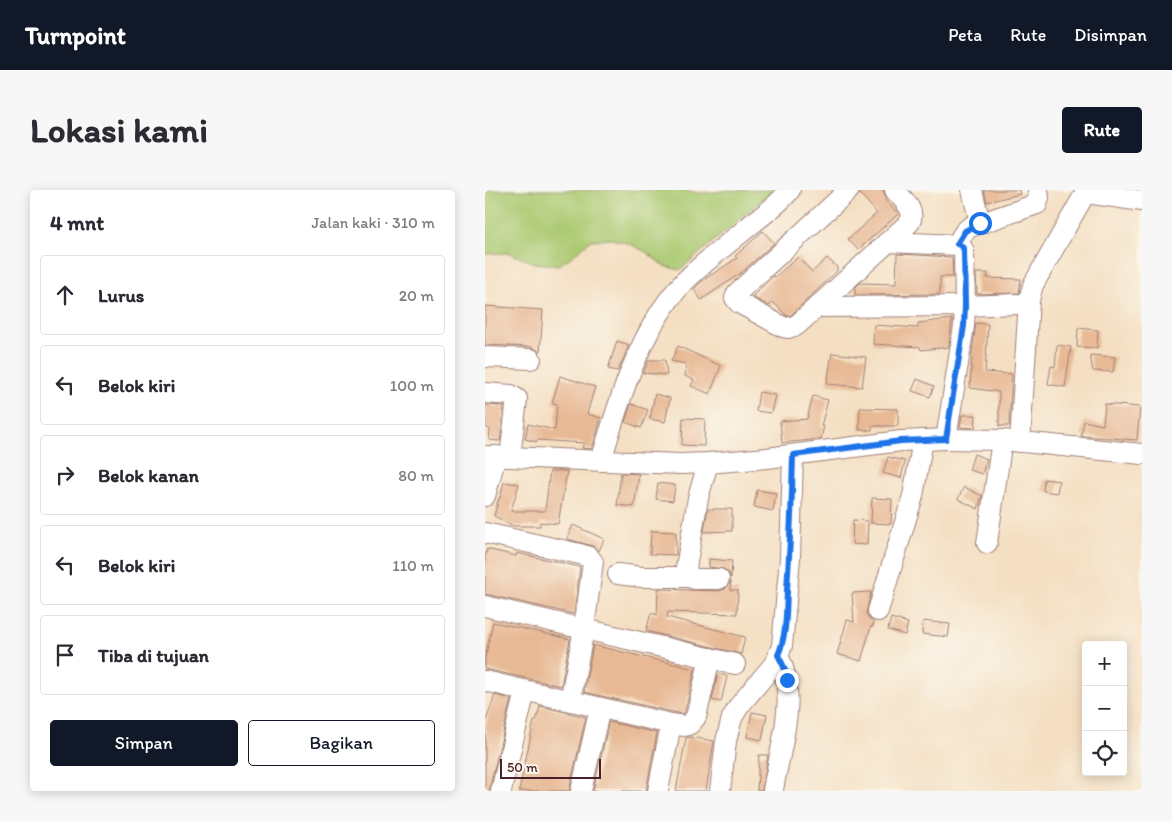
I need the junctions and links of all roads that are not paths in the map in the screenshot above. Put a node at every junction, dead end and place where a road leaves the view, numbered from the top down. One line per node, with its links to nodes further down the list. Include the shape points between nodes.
1 (790, 190): 23 (street, via 683,283 667,303 629,377)
2 (849, 190): 13 (street, via 735,296 739,303 788,328 797,325)
3 (895, 190): 9 (street, via 911,210 911,218)
4 (972, 190): 8 (street)
5 (1038, 190): 8 (street, via 1038,201 1034,205)
6 (1087, 191): 7 (street); 19 (street, via 1033,285)
7 (1142, 201)
8 (980, 223): 10 (street, via 965,231)
9 (887, 242): 10 (street); 13 (street)
10 (957, 244): 12 (street, via 964,251)
11 (1017, 304): 12 (street)
12 (965, 306): 13 (street); 17 (street)
13 (817, 307)
14 (485, 357): 15 (street)
15 (531, 359)
16 (485, 393): 22 (street, via 511,395 517,399)
17 (946, 439): 18 (street); 19 (street)
18 (923, 440): 21 (street); 32 (street, via 913,496)
19 (1011, 441): 20 (street); 27 (street)
20 (1142, 454)
21 (793, 455): 24 (street); 34 (street, via 785,629)
22 (497, 456): 23 (street); 25 (street)
23 (601, 461): 24 (street)
24 (708, 463): 29 (street, via 696,508 686,568)
25 (485, 496)
26 (485, 533): 33 (street, via 589,557 594,567)
27 (987, 543)
28 (618, 574): 29 (street)
29 (689, 577): 30 (street)
30 (719, 579)
31 (485, 606): 33 (street)
32 (877, 611)
33 (584, 629): 35 (street); 39 (street)
34 (778, 655): 42 (street, via 784,667 788,694); 46 (street, via 731,718)
35 (710, 658): 36 (street); 41 (street, via 694,721 685,726)
36 (735, 664)
37 (485, 680): 38 (street)
38 (525, 691): 39 (street); 43 (street)
39 (570, 701): 40 (street)
40 (600, 708): 41 (street); 44 (street)
41 (671, 724): 45 (street)
42 (773, 790)
43 (501, 791)
44 (581, 791)
45 (658, 791)
46 (719, 791)

